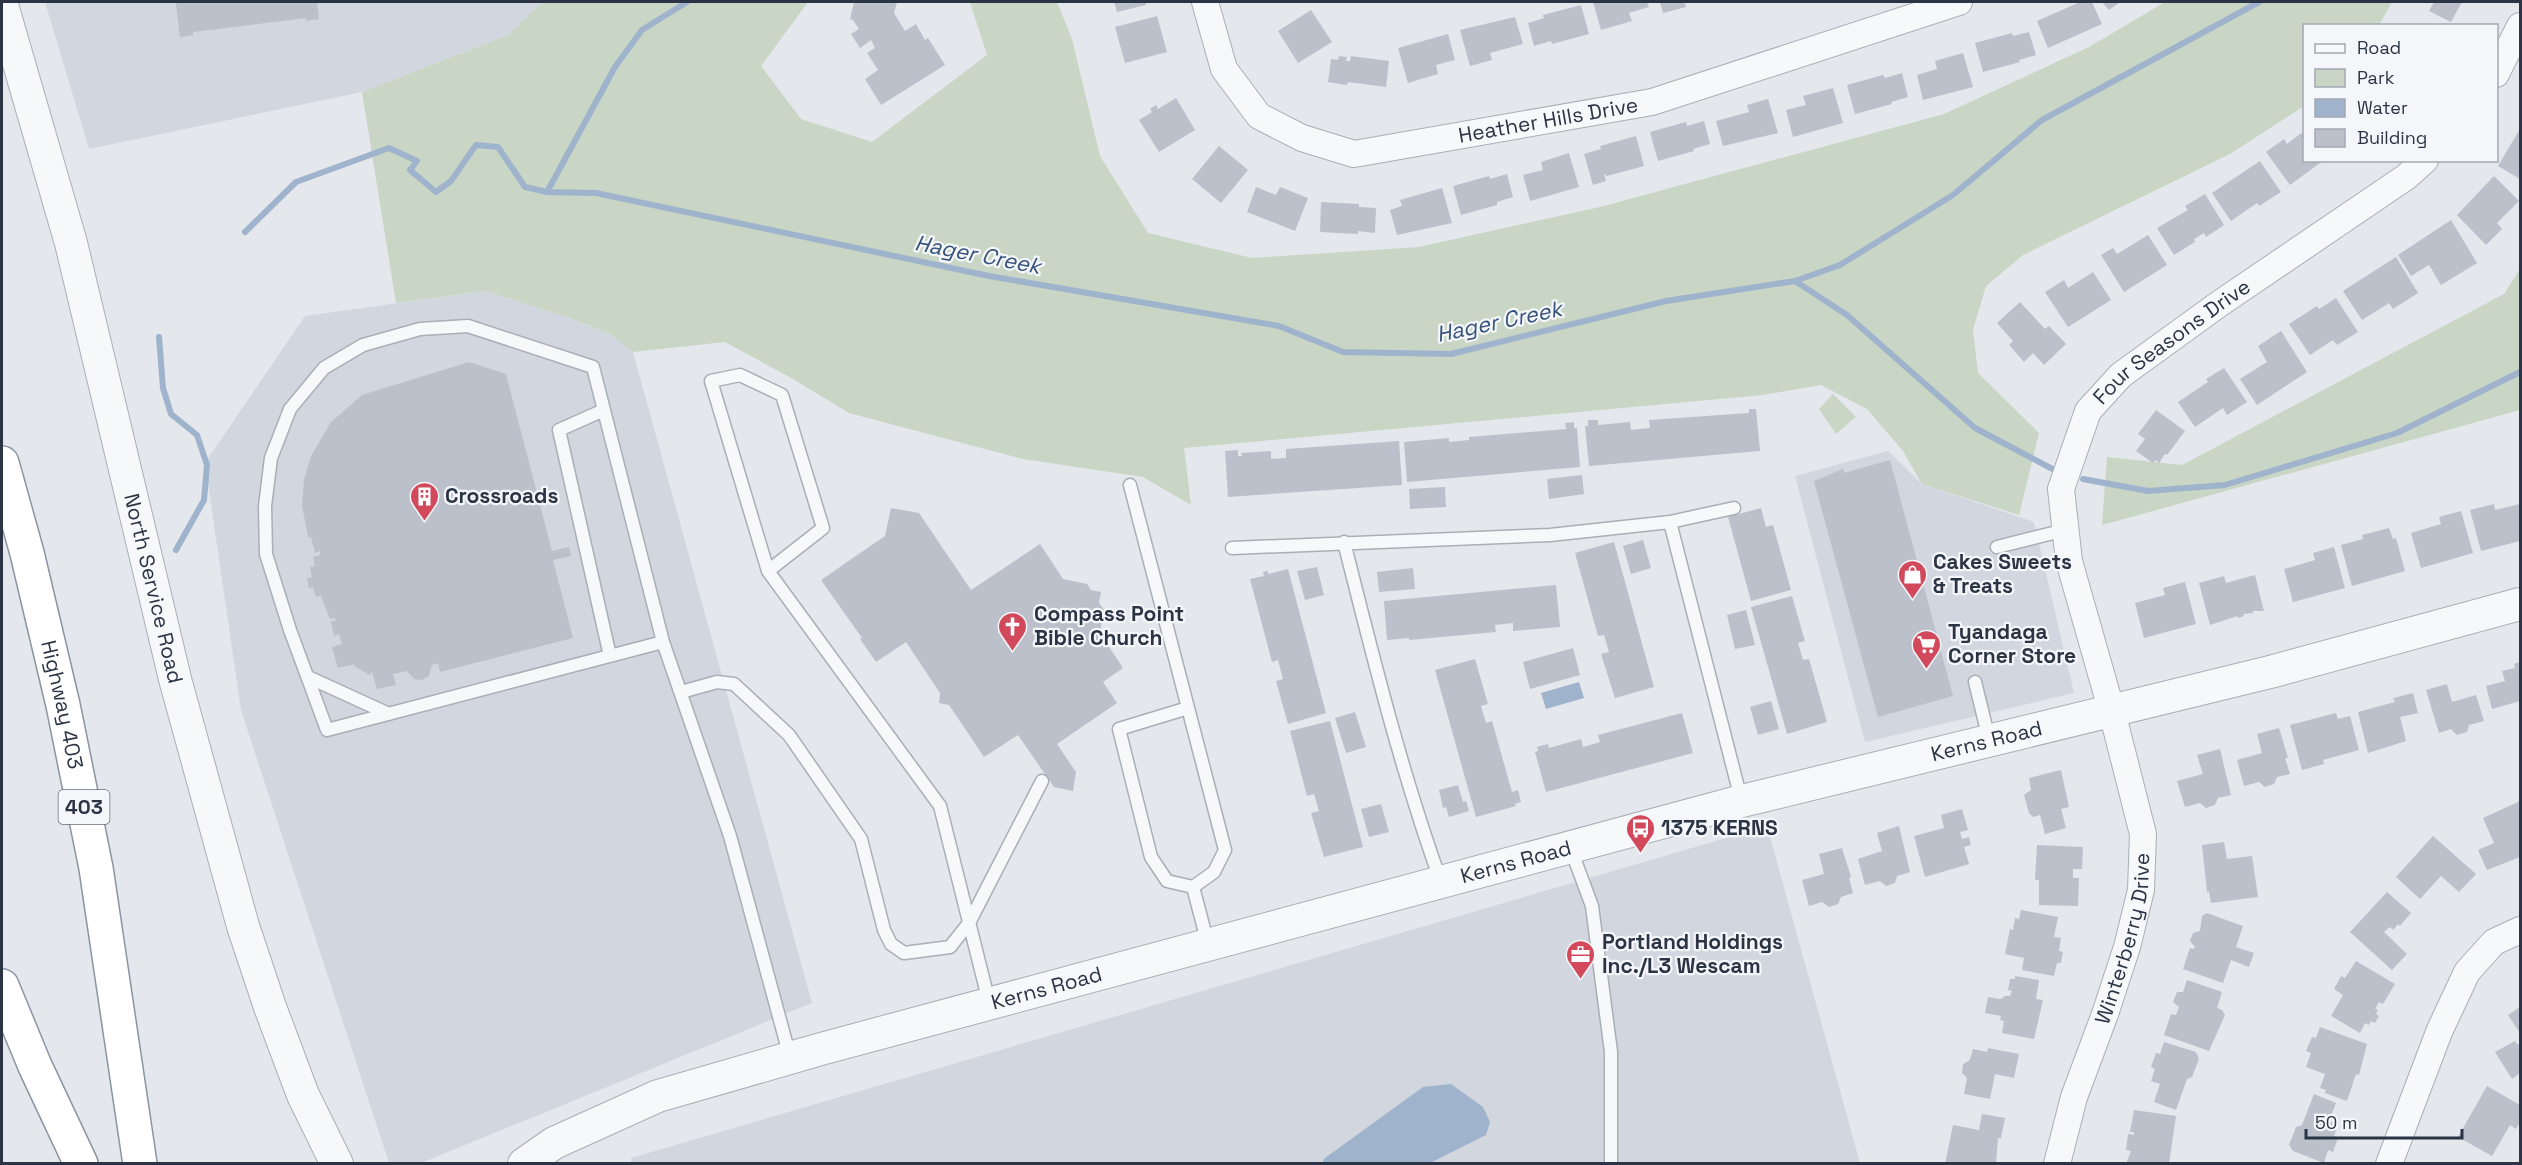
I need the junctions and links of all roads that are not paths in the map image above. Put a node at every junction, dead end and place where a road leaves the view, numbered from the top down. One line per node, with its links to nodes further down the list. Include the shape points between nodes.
1 (1205, 2): 2 (street, Heather Hills Drive, via 1224,69 1259,116 1302,138 1354,153 1652,102)
2 (1959, 2)
3 (2, 5): 40 (street, North Service Road, via 72,243 176,679 243,926 303,1095)
4 (2520, 26): 5 (street)
5 (2498, 70)
6 (2423, 162): 12 (street, Four Seasons Drive, via 2121,375 2088,411 2061,489)
7 (604, 410): 18 (lane); 19 (lane, via 559,430); 20 (lane, via 593,367 468,326 420,329 363,345 324,368 290,409 271,458 265,506 266,554)
8 (2, 464): 38 (highway, Highway 403 / 403, via 60,693 96,868)
9 (1130, 485): 23 (lane)
10 (1734, 508): 11 (lane)
11 (1670, 522): 13 (lane, via 1550,536); 28 (lane)
12 (2065, 530): 14 (lane); 24 (street, Four Seasons Drive, via 2068,561)
13 (1344, 543): 15 (lane); 30 (lane, via 1385,705 1417,815)
14 (1997, 547)
15 (1232, 548)
16 (768, 571): 16 (lane, via 739,474 711,381 740,375 782,395 820,517 823,528); 32 (lane, via 940,806)
17 (2520, 604): 24 (street, Kerns Road)
18 (663, 642): 19 (lane); 22 (lane)
19 (610, 656): 25 (lane)
20 (308, 677): 25 (lane); 25 (lane, via 327,730)
21 (1975, 682): 26 (lane)
22 (681, 692): 32 (lane, via 717,682 734,684 789,735 861,839 891,944 904,953 950,947); 37 (lane, via 730,836)
23 (1188, 708): 31 (lane, via 1225,850 1214,872); 31 (lane, via 1119,729 1151,857 1167,881)
24 (2112, 712): 26 (street, Kerns Road); 43 (street, Winterberry Drive, via 2144,834 2141,890 2127,947 2074,1097)
25 (389, 714)
26 (1990, 741): 28 (street, Kerns Road)
27 (1042, 781): 32 (lane)
28 (1742, 801): 29 (street, Kerns Road)
29 (1570, 846): 30 (street, Kerns Road); 42 (lane, via 1592,906 1611,1052)
30 (1442, 883): 34 (street, Kerns Road)
31 (1193, 887): 34 (lane)
32 (969, 923): 36 (lane)
33 (2520, 930): 44 (street, via 2494,942 2467,972 2439,1032)
34 (1208, 945): 36 (street, Kerns Road)
35 (2, 986): 39 (highway)
36 (989, 1004): 37 (street, Kerns Road)
37 (790, 1058): 41 (street, Kerns Road, via 658,1096 554,1143)
38 (140, 1160)
39 (81, 1164)
40 (337, 1164)
41 (524, 1164)
42 (1611, 1164)
43 (2057, 1164)
44 (2389, 1164)

